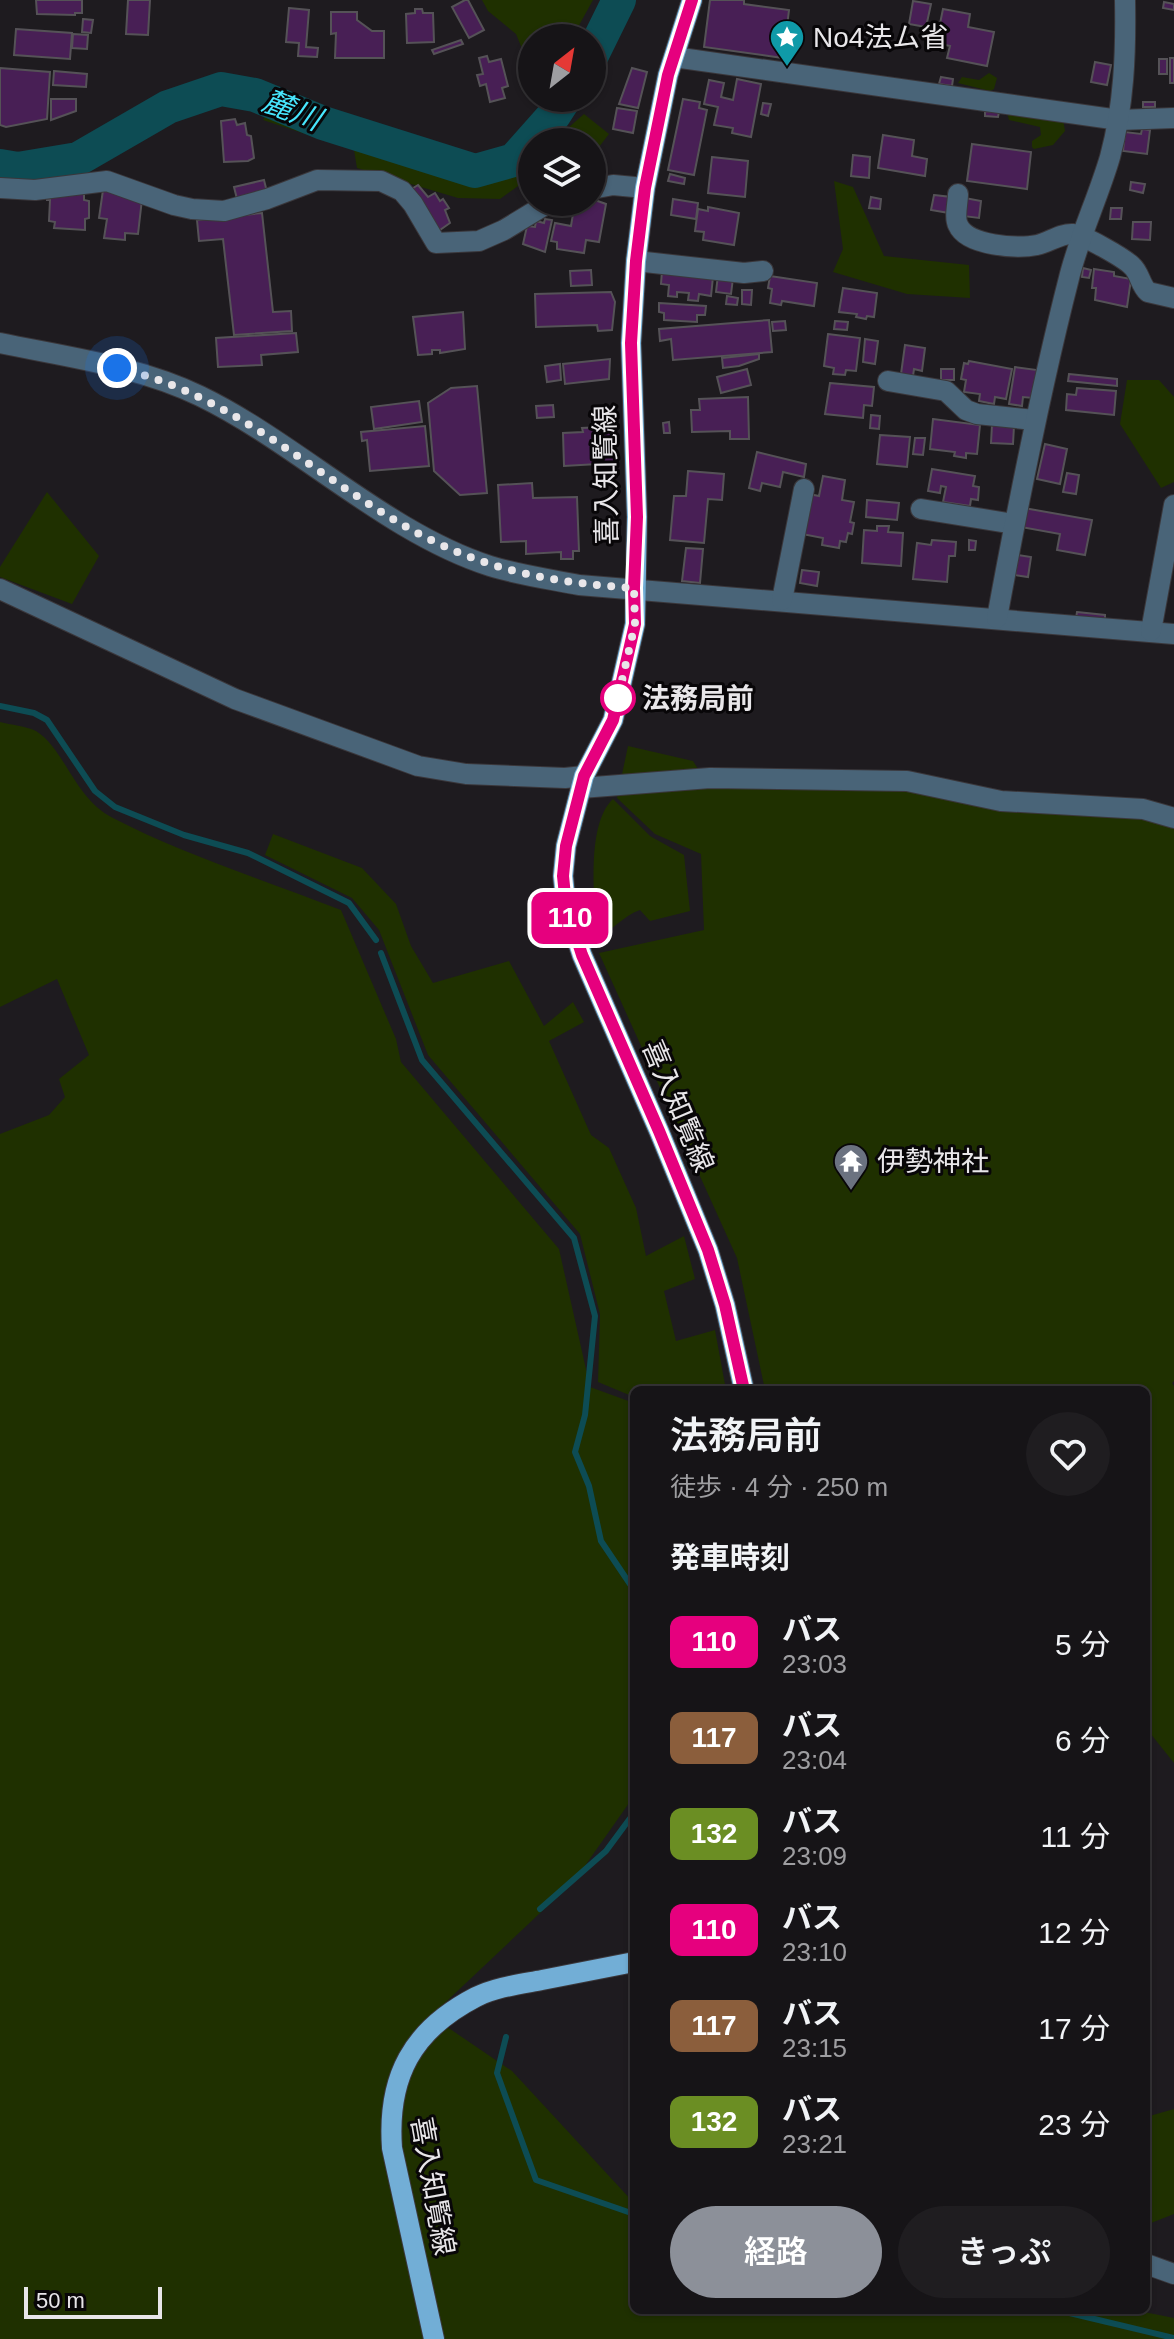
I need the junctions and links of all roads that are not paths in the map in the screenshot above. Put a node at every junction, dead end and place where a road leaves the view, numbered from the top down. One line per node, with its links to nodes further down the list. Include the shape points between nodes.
1 (692, 0): 3 (main road, 喜入知覧線)
2 (1125, 0): 5 (street, via 1126,66)
3 (674, 57): 5 (street); 8 (main road, 喜入知覧線)
4 (1174, 118): 5 (street)
5 (1119, 120): 11 (street)
6 (606, 186): 8 (street)
7 (0, 188): 10 (street, via 35,190 107,181 183,207 224,211 317,180 381,181 402,191 436,243 479,241)
8 (645, 188): 12 (main road, 喜入知覧線)
9 (958, 194): 11 (street, via 956,222 982,241 1019,247 1071,234)
10 (527, 216)
11 (1082, 237): 14 (street, via 1133,266 1148,292); 17 (street)
12 (636, 261): 13 (street); 22 (main road, 喜入知覧線, via 631,343)
13 (763, 271)
14 (1174, 298)
15 (0, 343): 22 (street, via 143,373 200,396 416,531 488,565 579,585)
16 (888, 381): 17 (street, via 946,391 977,414)
17 (1034, 420): 21 (street)
18 (804, 489): 24 (street)
19 (1174, 505): 26 (street)
20 (921, 509): 21 (street)
21 (1014, 524): 25 (street)
22 (634, 588): 24 (street); 28 (main road, 喜入知覧線, via 635,624 613,720)
23 (0, 589): 28 (street, via 235,699 418,766)
24 (782, 600): 25 (street)
25 (997, 618): 26 (street)
26 (1151, 631): 27 (street)
27 (1174, 634)
28 (582, 782): 29 (street, via 907,781 1001,801 1143,809); 30 (main road, 喜入知覧線, via 566,846 566,905 582,955 708,1250)
29 (1174, 818)
30 (743, 1386)
31 (630, 1963): 34 (main road, 喜入知覧線, via 478,1996 443,2018 405,2064 394,2088 392,2148)
32 (1150, 2265): 33 (street)
33 (1174, 2274)
34 (434, 2339)

